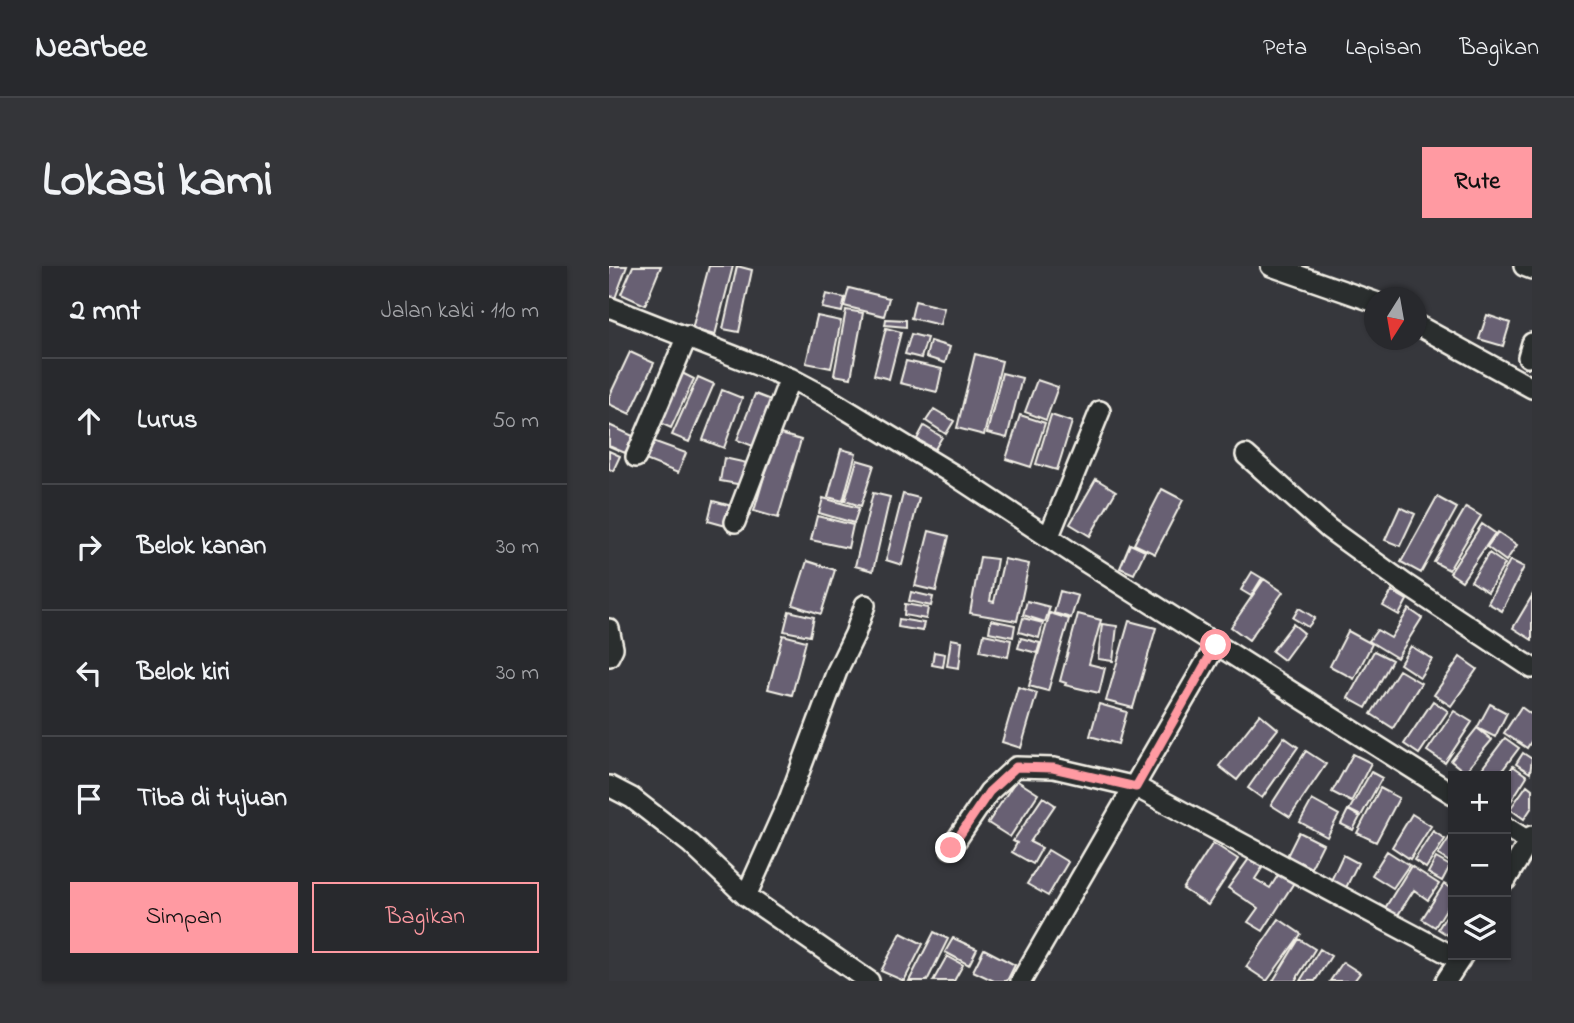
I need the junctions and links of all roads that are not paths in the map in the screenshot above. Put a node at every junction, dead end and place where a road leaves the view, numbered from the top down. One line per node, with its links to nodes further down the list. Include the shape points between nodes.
1 (1271, 266): 4 (street)
2 (1524, 266): 3 (street)
3 (1532, 269)
4 (1364, 299)
5 (609, 307): 7 (street)
6 (1427, 331): 9 (street)
7 (687, 336): 8 (street); 12 (street)
8 (790, 378): 13 (street); 14 (street)
9 (1532, 388)
10 (1100, 411): 14 (street)
11 (1246, 455): 19 (street, via 1340,537)
12 (636, 457)
13 (735, 522)
14 (1049, 536): 17 (street)
15 (865, 605): 27 (street)
16 (609, 629): 18 (street, via 613,648)
17 (1216, 645): 21 (street); 22 (street)
18 (609, 656)
19 (1532, 668)
20 (609, 786): 27 (street, via 691,844)
21 (1136, 787): 25 (street, via 1053,768 1016,767 989,792); 28 (street); 31 (street)
22 (1448, 791)
23 (1511, 830): 24 (street)
24 (1530, 839): 26 (street)
25 (951, 848)
26 (1511, 871)
27 (746, 896): 30 (street)
28 (1448, 951)
29 (1460, 960): 32 (street)
30 (869, 981)
31 (1021, 981)
32 (1446, 981)

